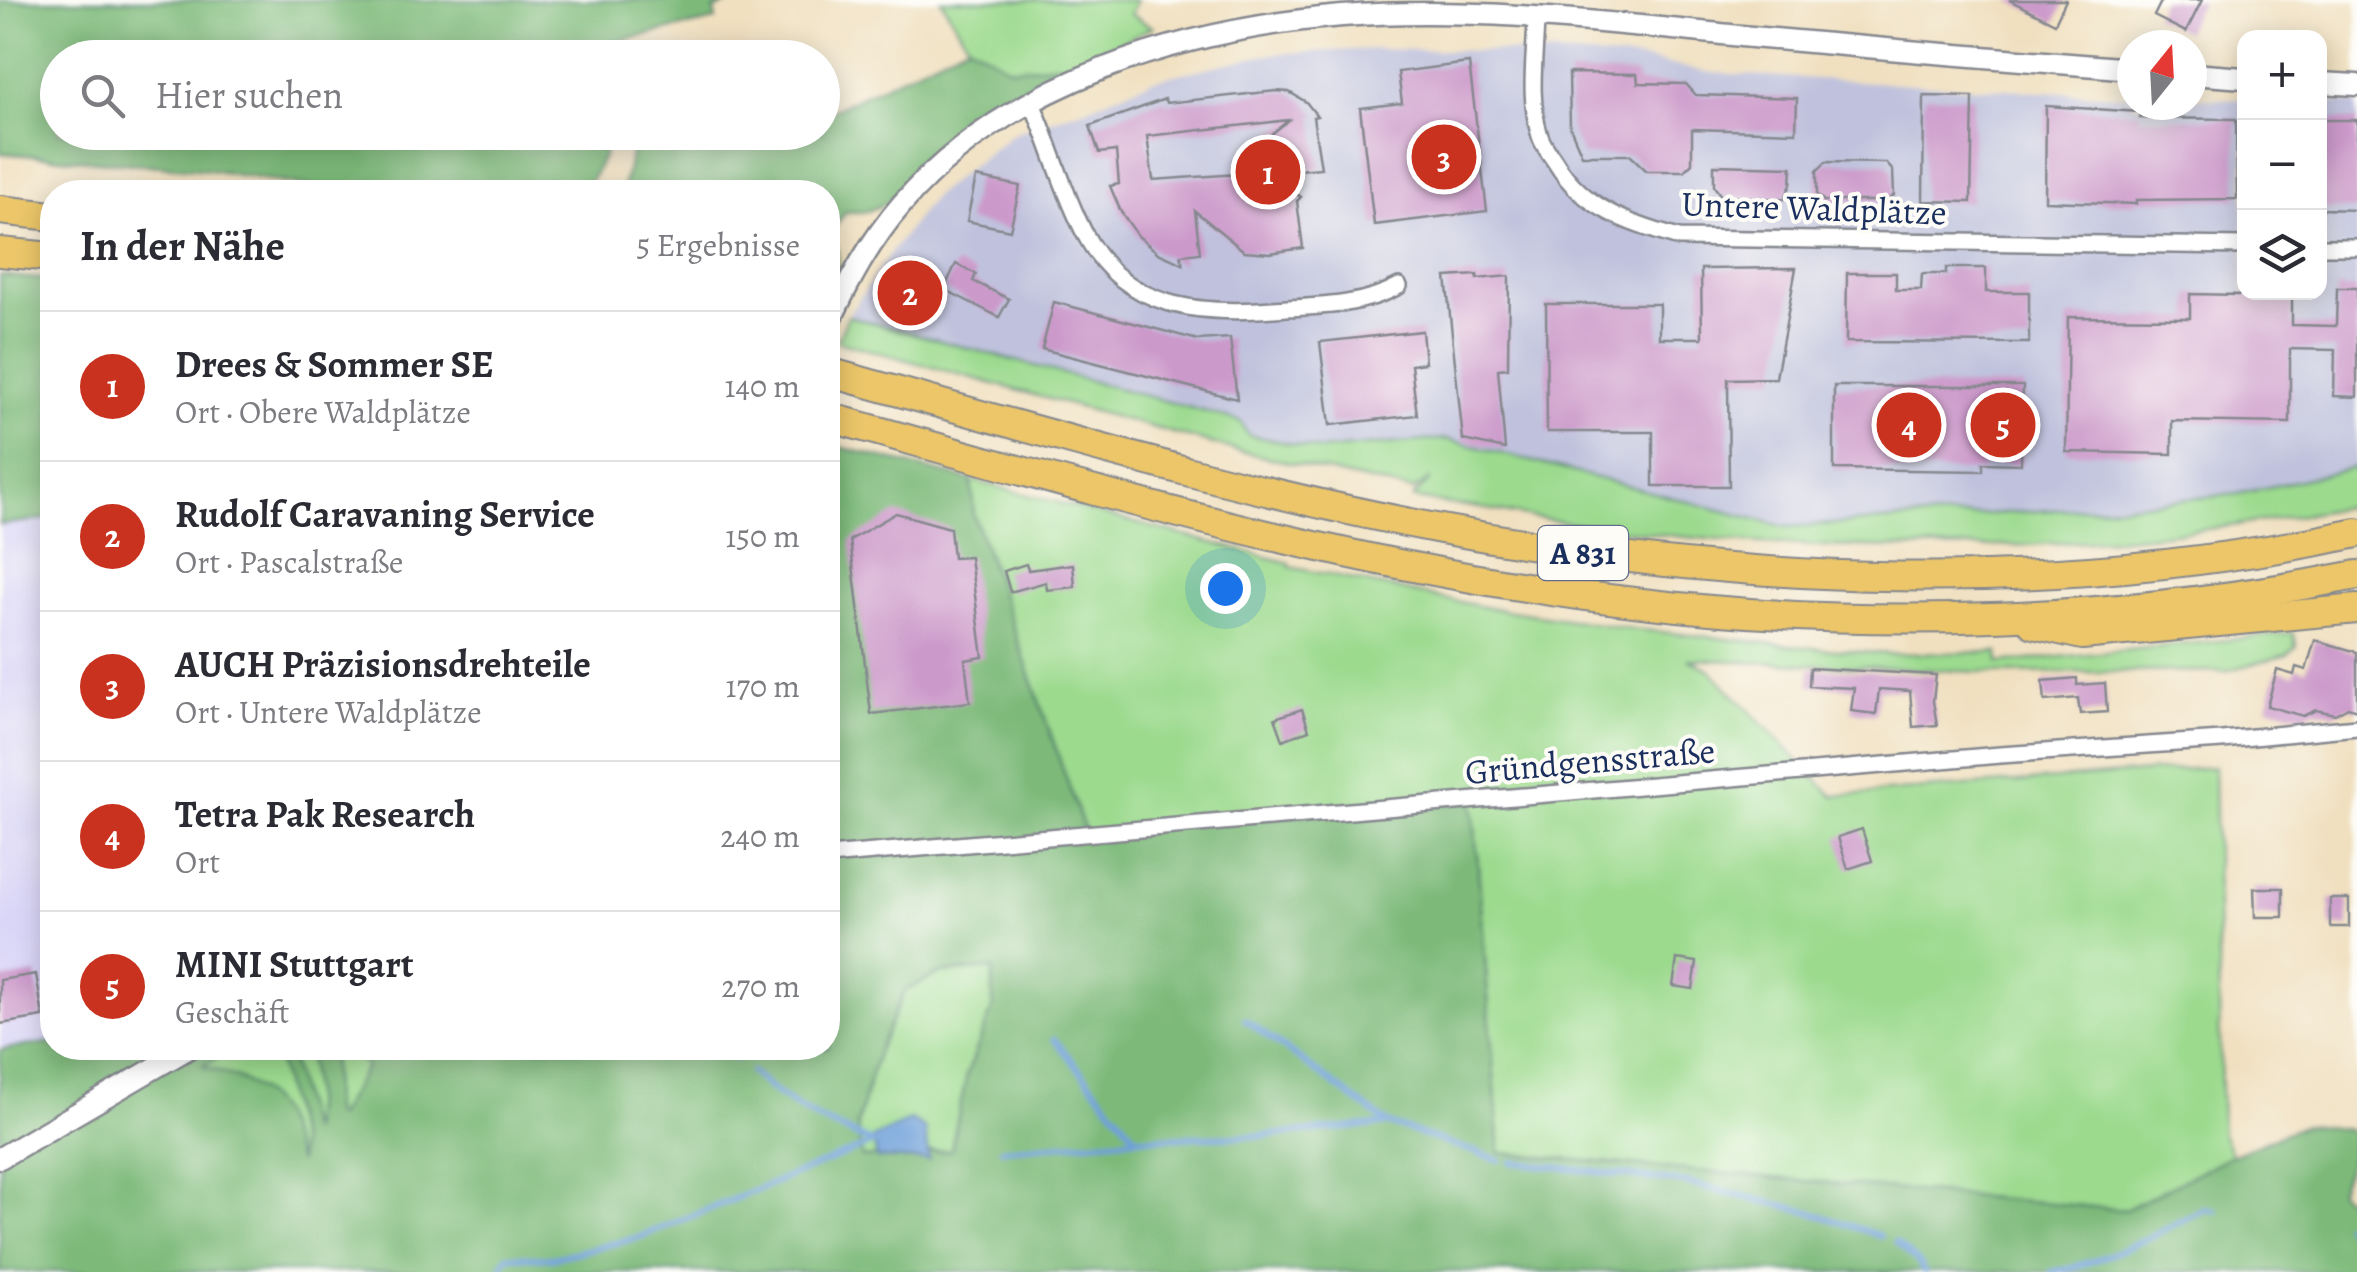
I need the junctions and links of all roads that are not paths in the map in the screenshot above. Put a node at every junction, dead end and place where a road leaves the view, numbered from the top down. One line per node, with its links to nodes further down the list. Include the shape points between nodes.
1 (1536, 19): 2 (street); 7 (street, via 1435,14 1306,20 1176,46); 10 (street, Untere Waldplätze, via 1540,138 1588,202 1636,226 1680,238)
2 (2117, 67)
3 (2207, 75): 4 (street)
4 (2237, 77)
5 (2327, 84): 6 (street)
6 (2357, 84)
7 (1030, 101): 15 (street, via 1087,238 1116,271 1156,299 1200,312 1248,311 1374,300); 16 (street, via 970,141 903,204)
8 (3, 210): 9 (highway)
9 (40, 215)
10 (2237, 246)
11 (2327, 247): 12 (street)
12 (2357, 247)
13 (0, 252): 14 (highway)
14 (40, 256)
15 (1399, 286)
16 (840, 303)
17 (840, 375): 19 (highway, A 831, via 1314,502 1583,553 1705,566 1850,576 1997,575 2225,556)
18 (840, 420): 22 (highway, A 831, via 1226,525 1538,589 1747,614)
19 (2357, 532)
20 (2357, 575): 22 (highway, A 831, via 2171,604)
21 (2357, 609): 22 (highway, via 2082,635)
22 (2002, 617)
23 (2357, 728): 24 (street, Gründgensstraße)
24 (840, 855)
25 (168, 1060): 26 (street)
26 (0, 1158)

